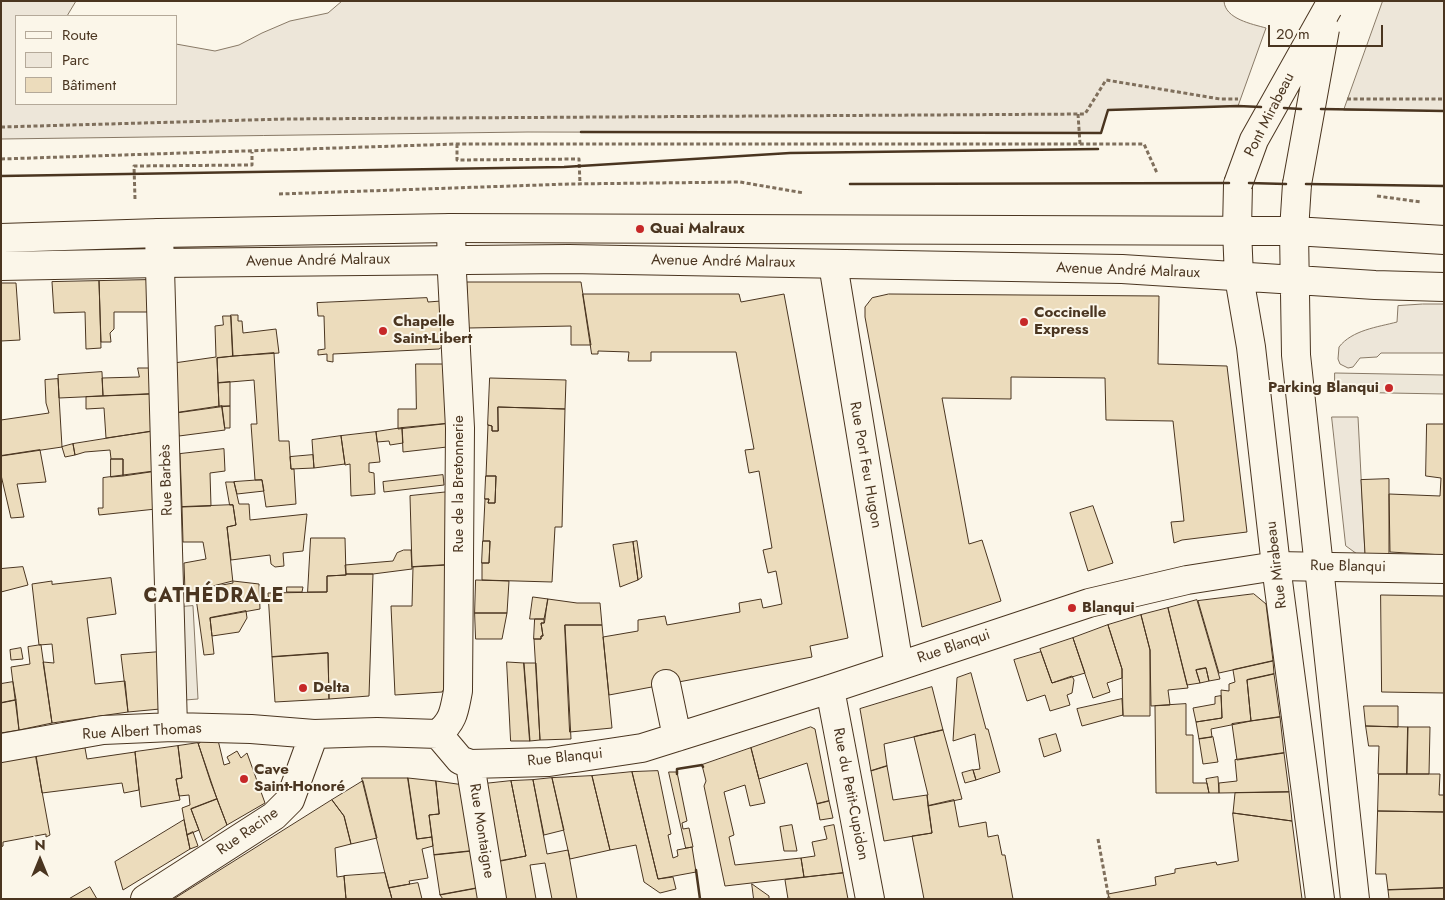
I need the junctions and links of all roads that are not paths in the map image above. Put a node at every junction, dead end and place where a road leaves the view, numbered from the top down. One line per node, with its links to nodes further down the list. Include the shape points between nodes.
1 (1329, 5): 3 (main road, Pont Mirabeau, bridge, via 1254,140 1238,184); 4 (main road, Pont Mirabeau, bridge, via 1297,184)
2 (451, 228): 3 (main road, Avenue André Malraux); 5 (main road, Avenue André Malraux); 8 (main road, Rue de la Bretonnerie)
3 (1237, 230): 4 (main road, Avenue André Malraux); 12 (main road, Rue Mirabeau)
4 (1294, 231): 7 (main road, Avenue André Malraux); 13 (main road)
5 (159, 233): 6 (main road, Avenue André Malraux); 9 (main road, Rue Barbès)
6 (1, 238)
7 (1444, 240)
8 (451, 260): 9 (main road, Avenue André Malraux); 10 (main road, Avenue André Malraux); 23 (main road, Rue de la Bretonnerie, via 460,428 458,691 453,717)
9 (160, 263): 11 (main road, Avenue André Malraux); 21 (main road, Rue Barbès)
10 (833, 264): 12 (main road, Avenue André Malraux, via 1122,269); 18 (main road, Rue Port Feu Hugon)
11 (1, 266)
12 (1239, 277): 13 (main road, Avenue André Malraux); 15 (main road, Rue Mirabeau)
13 (1294, 280): 14 (main road, Avenue André Malraux); 16 (main road, via 1296,355)
14 (1444, 287)
15 (1276, 566): 16 (main road, Rue Blanqui); 18 (main road, Rue Blanqui, via 1187,580 1089,602); 30 (main road, Rue Mirabeau)
16 (1319, 566): 17 (main road, Rue Blanqui); 31 (main road)
17 (1444, 569)
18 (899, 666): 20 (main road, Rue Blanqui)
19 (666, 684): 24 (main road)
20 (830, 689): 24 (main road, Rue Blanqui); 29 (main road, Rue du Petit-Cupidon)
21 (173, 727): 22 (main road, Rue Albert Thomas); 25 (main road, Rue Albert Thomas, via 103,730)
22 (314, 734): 23 (main road, Rue Albert Thomas); 27 (main road, Rue Racine, via 290,800 274,816)
23 (438, 734): 26 (main road, via 460,760)
24 (677, 738): 26 (main road, Rue Blanqui, via 642,748 549,762)
25 (1, 748)
26 (470, 764): 28 (main road, Rue Montaigne)
27 (146, 899)
28 (492, 899)
29 (870, 899)
30 (1320, 899)
31 (1355, 899)

